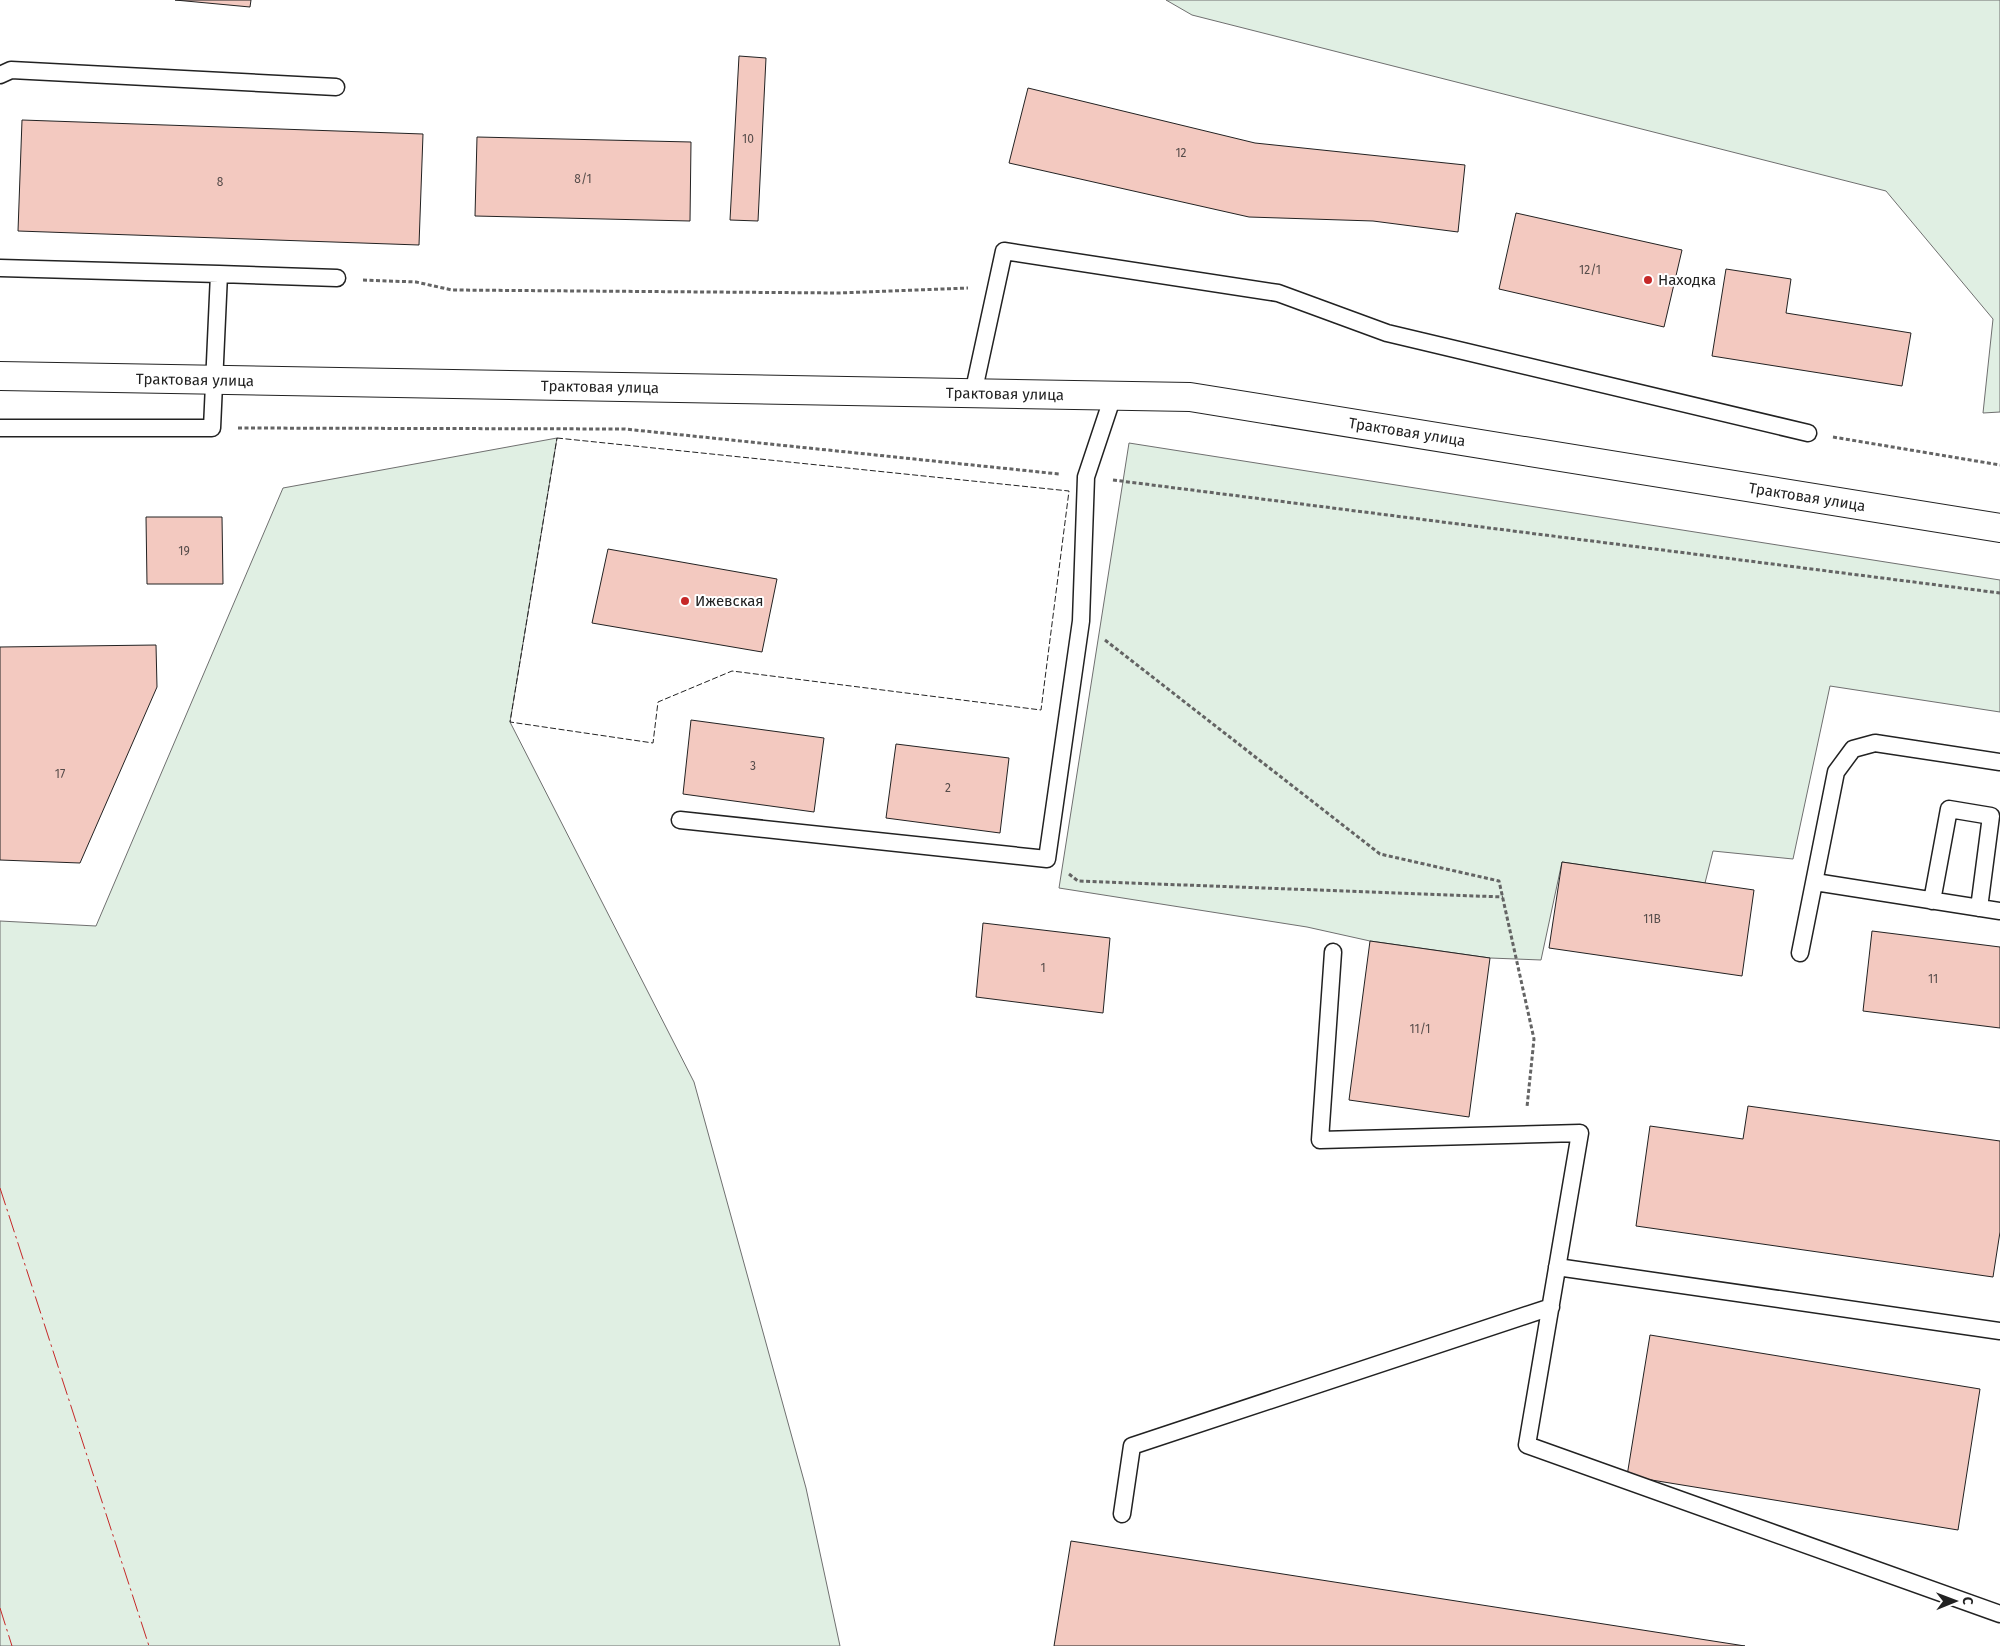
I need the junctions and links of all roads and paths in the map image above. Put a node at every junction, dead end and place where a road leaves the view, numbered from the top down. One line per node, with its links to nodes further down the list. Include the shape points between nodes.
1 (0, 75): 2 (lane, via 11,70)
2 (336, 87)
3 (0, 268): 4 (lane)
4 (219, 274): 5 (lane); 8 (lane)
5 (337, 278): 6 (path, via 416,282 452,290 838,293)
6 (996, 287): 9 (lane); 13 (lane, via 1004,252 1278,293 1387,333)
7 (0, 376): 8 (street, Трактовая улица)
8 (216, 380): 9 (street, Трактовая улица); 12 (lane)
9 (973, 394): 10 (street, Трактовая улица)
10 (1113, 396): 15 (lane); 16 (street, Трактовая улица, via 1190,397)
11 (0, 428): 12 (lane)
12 (212, 428): 15 (path, via 625,429)
13 (1808, 433): 14 (path)
14 (2000, 464)
15 (1086, 477): 17 (path); 18 (lane)
16 (2000, 528)
17 (2000, 593)
18 (1081, 621): 21 (lane); 23 (path, via 1380,854 1499,881)
19 (2000, 762): 22 (lane, via 1875,743 1852,749 1836,772)
20 (680, 820): 21 (lane)
21 (1047, 859): 23 (path, via 1078,881)
22 (1815, 882): 24 (lane); 28 (lane)
23 (1503, 897): 29 (path, via 1534,1039)
24 (1932, 901): 25 (lane); 25 (lane, via 1949,809 1991,816)
25 (1979, 908): 26 (lane)
26 (2000, 911)
27 (1333, 952): 29 (lane, via 1320,1140)
28 (1800, 953)
29 (1524, 1135): 30 (lane, via 1580,1133)
30 (1557, 1267): 31 (lane); 32 (lane)
31 (1551, 1306): 33 (lane, via 1132,1446); 34 (lane, via 1527,1445)
32 (2000, 1331)
33 (1122, 1514)
34 (2000, 1614)

